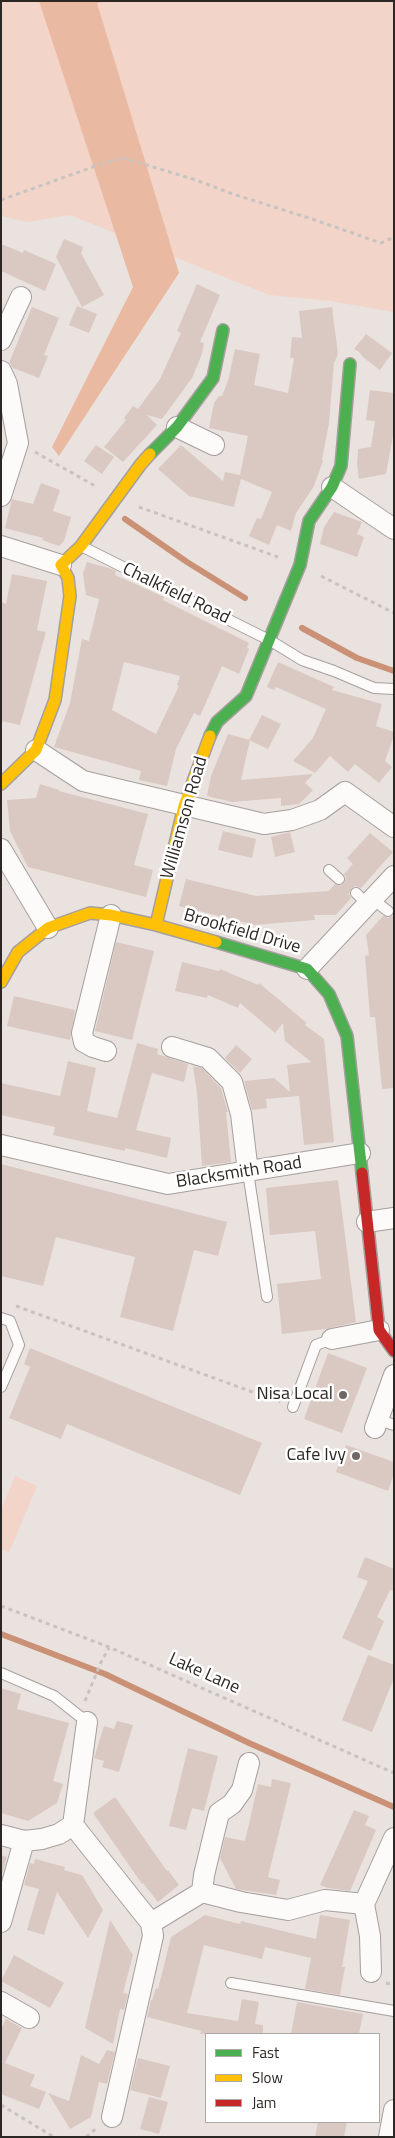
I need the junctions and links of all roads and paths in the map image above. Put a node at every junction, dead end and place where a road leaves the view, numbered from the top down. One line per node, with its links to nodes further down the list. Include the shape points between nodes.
1 (1, 200): 2 (path, via 123,158 380,243)
2 (394, 237)
3 (21, 297): 5 (street)
4 (223, 330): 8 (street, via 213,378)
5 (1, 340)
6 (350, 364): 11 (street, Williamson Road, via 341,466)
7 (1, 371): 9 (street, via 7,384)
8 (177, 427): 10 (street); 13 (street, via 141,464)
9 (18, 443): 12 (street); 13 (path)
10 (214, 445)
11 (332, 487): 14 (street); 18 (street, Williamson Road, via 309,521)
12 (1, 496)
13 (118, 499): 16 (street); 18 (path)
14 (394, 529)
15 (1, 546): 17 (street)
16 (81, 546): 17 (street); 20 (lane, Chalkfield Road)
17 (61, 565): 22 (street, via 68,578 70,596 67,624 55,700)
18 (300, 565): 19 (path); 20 (street, Williamson Road)
19 (394, 613)
20 (271, 641): 21 (lane, via 302,660 374,688); 24 (street, Williamson Road, via 246,696 217,722)
21 (394, 689)
22 (36, 750): 23 (street); 24 (street, via 83,781)
23 (1, 784)
24 (184, 806): 25 (street, via 264,824 292,820 320,810 346,792); 31 (street, Williamson Road)
25 (394, 827)
26 (1, 849): 32 (street)
27 (328, 870): 29 (lane)
28 (394, 876): 33 (street)
29 (339, 879)
30 (112, 915): 31 (street, Brookfield Drive); 32 (street, Brookfield Drive, via 90,913); 36 (street, via 82,1033 84,1042)
31 (156, 925): 33 (street, Brookfield Drive)
32 (48, 928): 34 (street, Brookfield Drive, via 18,952)
33 (307, 969): 38 (street, Brookfield Drive, via 329,994 347,1036)
34 (1, 982)
35 (172, 1047): 39 (street, via 208,1058 232,1082 241,1114)
36 (106, 1051)
37 (1, 1145): 39 (street, Blacksmith Road, via 168,1184)
38 (360, 1153): 39 (street, Blacksmith Road); 41 (street, Brookfield Drive)
39 (248, 1172): 42 (lane)
40 (394, 1218): 41 (street)
41 (367, 1222): 45 (street, Brookfield Drive)
42 (267, 1296)
43 (10, 1304): 50 (path)
44 (1, 1318): 49 (lane, via 10,1321 19,1345)
45 (379, 1330): 46 (street); 47 (street)
46 (332, 1339): 50 (lane, via 316,1345)
47 (394, 1351)
48 (394, 1375): 51 (street)
49 (1, 1387)
50 (293, 1407)
51 (382, 1424)
52 (1, 1606): 53 (path, Lake Lane)
53 (109, 1647): 55 (path); 57 (path, Lake Lane)
54 (1, 1673): 55 (lane)
55 (86, 1712): 58 (street)
56 (249, 1762): 62 (street, via 242,1790 232,1804 219,1813)
57 (394, 1773)
58 (73, 1825): 61 (street, via 59,1834); 65 (street)
59 (1, 1835): 61 (street)
60 (394, 1838): 63 (street)
61 (24, 1841): 64 (street)
62 (202, 1892): 63 (street, via 288,1910 325,1900); 65 (street)
63 (364, 1904): 66 (street, via 370,1936)
64 (1, 1922)
65 (151, 1923): 73 (street, via 153,1936 140,2031)
66 (371, 1972)
67 (231, 1983): 69 (lane)
68 (1, 2002): 70 (street)
69 (394, 2011)
70 (29, 2018)
71 (1, 2105): 74 (path)
72 (394, 2110): 75 (street)
73 (112, 2118)
74 (54, 2137)
75 (389, 2137)

